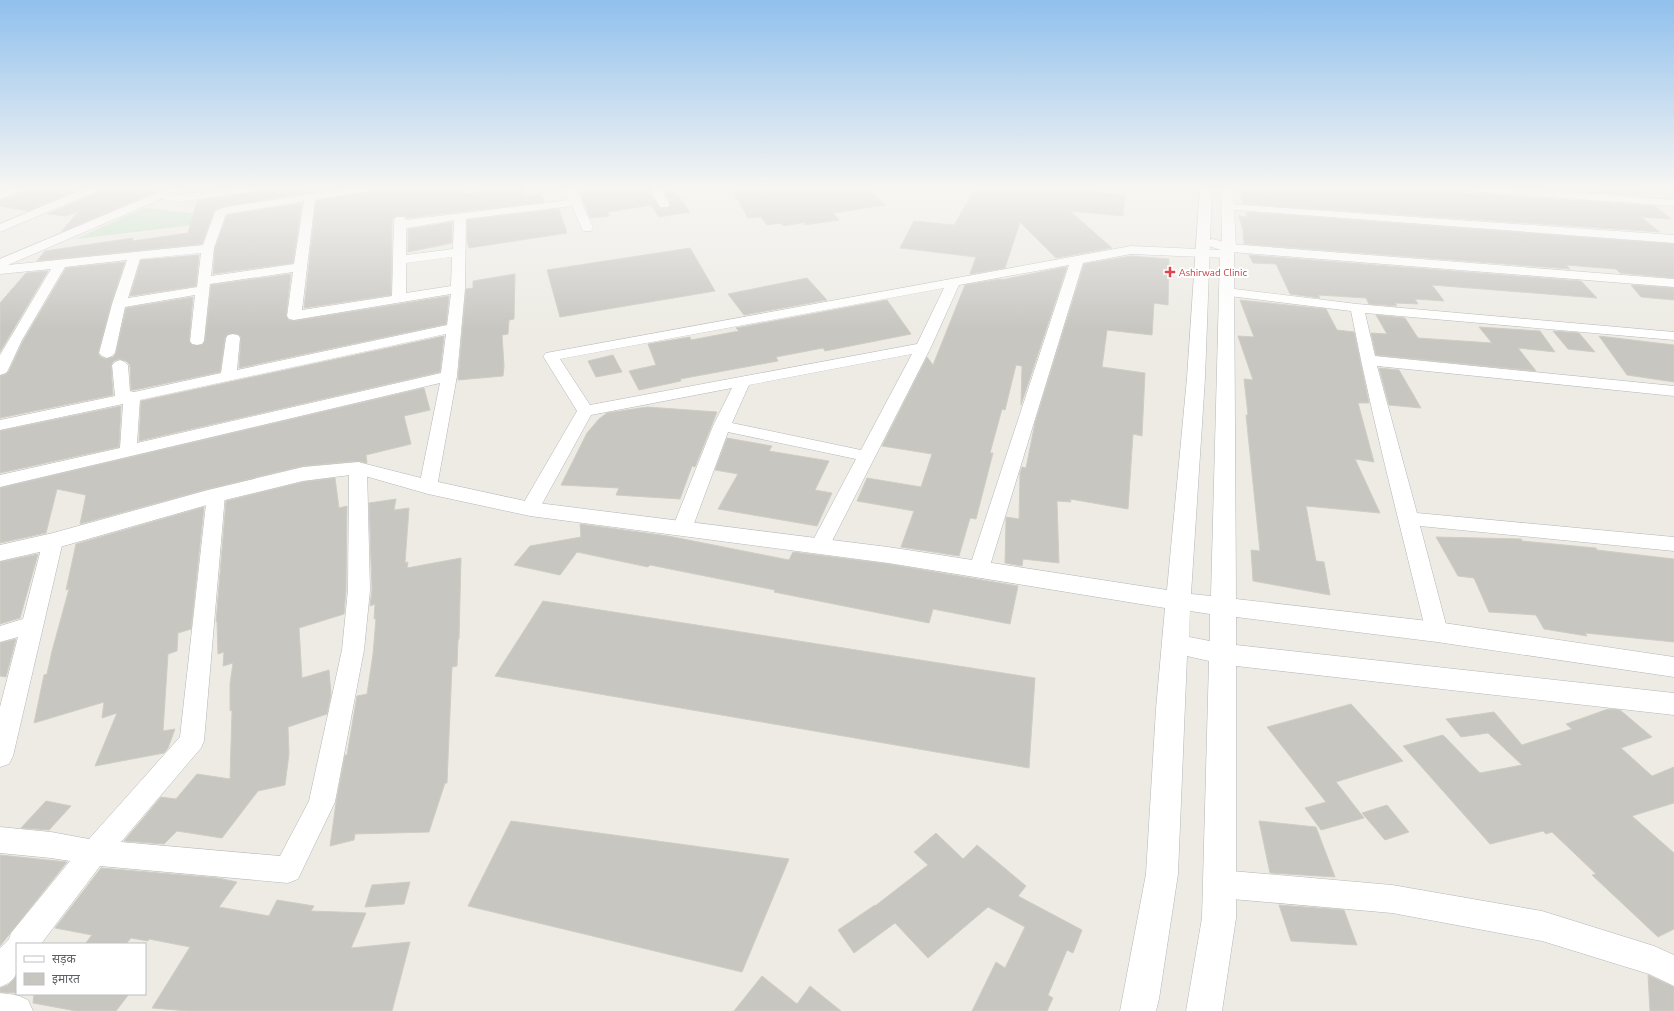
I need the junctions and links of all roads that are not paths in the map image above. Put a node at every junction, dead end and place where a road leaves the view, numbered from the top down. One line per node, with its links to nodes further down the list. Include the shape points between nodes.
1 (70, 234): 17 (street)
2 (213, 234): 11 (street)
3 (305, 234): 19 (street)
4 (400, 234): 15 (street)
5 (460, 234): 13 (street)
6 (1204, 234): 10 (main road)
7 (1228, 234): 12 (main road)
8 (1623, 234): 9 (street)
9 (1674, 239)
10 (1204, 246): 12 (street); 16 (street, via 1131,250); 60 (main road)
11 (208, 248): 14 (street); 23 (street)
12 (1228, 251): 22 (street); 25 (main road)
13 (460, 252): 15 (street); 24 (street)
14 (135, 256): 18 (street); 27 (street)
15 (400, 260): 26 (street)
16 (1076, 261): 21 (street); 59 (street)
17 (0, 264)
18 (61, 264): 20 (street); 37 (street)
19 (300, 267): 23 (street); 26 (street, via 294,316)
20 (0, 270)
21 (954, 282): 33 (street); 43 (street, via 551,356)
22 (1674, 283)
23 (204, 286): 27 (street); 32 (street)
24 (458, 289): 26 (street); 29 (street)
25 (1226, 292): 28 (street); 61 (main road)
26 (399, 298)
27 (119, 304): 34 (street)
28 (1357, 308): 30 (street); 35 (street)
29 (454, 328): 38 (street); 39 (street)
30 (1674, 336)
31 (233, 338): 38 (street)
32 (197, 341)
33 (923, 347): 40 (street); 47 (street)
34 (107, 353)
35 (1368, 360): 41 (street); 53 (street)
36 (120, 365): 42 (street)
37 (0, 370)
38 (229, 375): 42 (street)
39 (449, 376): 46 (street); 50 (street)
40 (743, 381): 43 (street); 45 (street)
41 (1674, 391)
42 (127, 397): 44 (street); 46 (street)
43 (585, 411): 52 (street)
44 (0, 425)
45 (722, 426): 47 (street); 54 (street)
46 (128, 452): 49 (street)
47 (866, 456): 57 (street)
48 (358, 468): 50 (main road); 51 (main road, via 303,474); 71 (street, via 359,590 353,650 322,802 288,870)
49 (0, 481)
50 (428, 487): 52 (main road)
51 (216, 495): 55 (main road); 71 (street, via 192,740)
52 (530, 509): 54 (main road)
53 (1408, 519): 56 (street); 63 (street)
54 (682, 529): 57 (main road)
55 (53, 541): 58 (main road); 62 (street)
56 (1674, 544)
57 (820, 546): 59 (main road)
58 (0, 553)
59 (979, 570): 60 (main road)
60 (1179, 600): 61 (main road); 65 (main road)
61 (1224, 606): 63 (main road); 66 (main road)
62 (31, 625): 64 (street); 69 (street)
63 (1437, 632): 67 (main road)
64 (0, 634)
65 (1175, 644): 66 (main road); 79 (main road, via 1162,874)
66 (1224, 654): 68 (main road); 72 (main road)
67 (1674, 667)
68 (1674, 704)
69 (0, 756)
70 (0, 840): 71 (street, via 51,845)
71 (94, 853): 73 (street)
72 (1220, 884): 75 (street, via 1392,899 1542,926 1654,961); 80 (main road, via 1219,918)
73 (23, 943)
74 (16, 952): 76 (street)
75 (1674, 971)
76 (0, 972)
77 (0, 1009): 78 (street)
78 (17, 1011)
79 (1138, 1011)
80 (1204, 1011)

